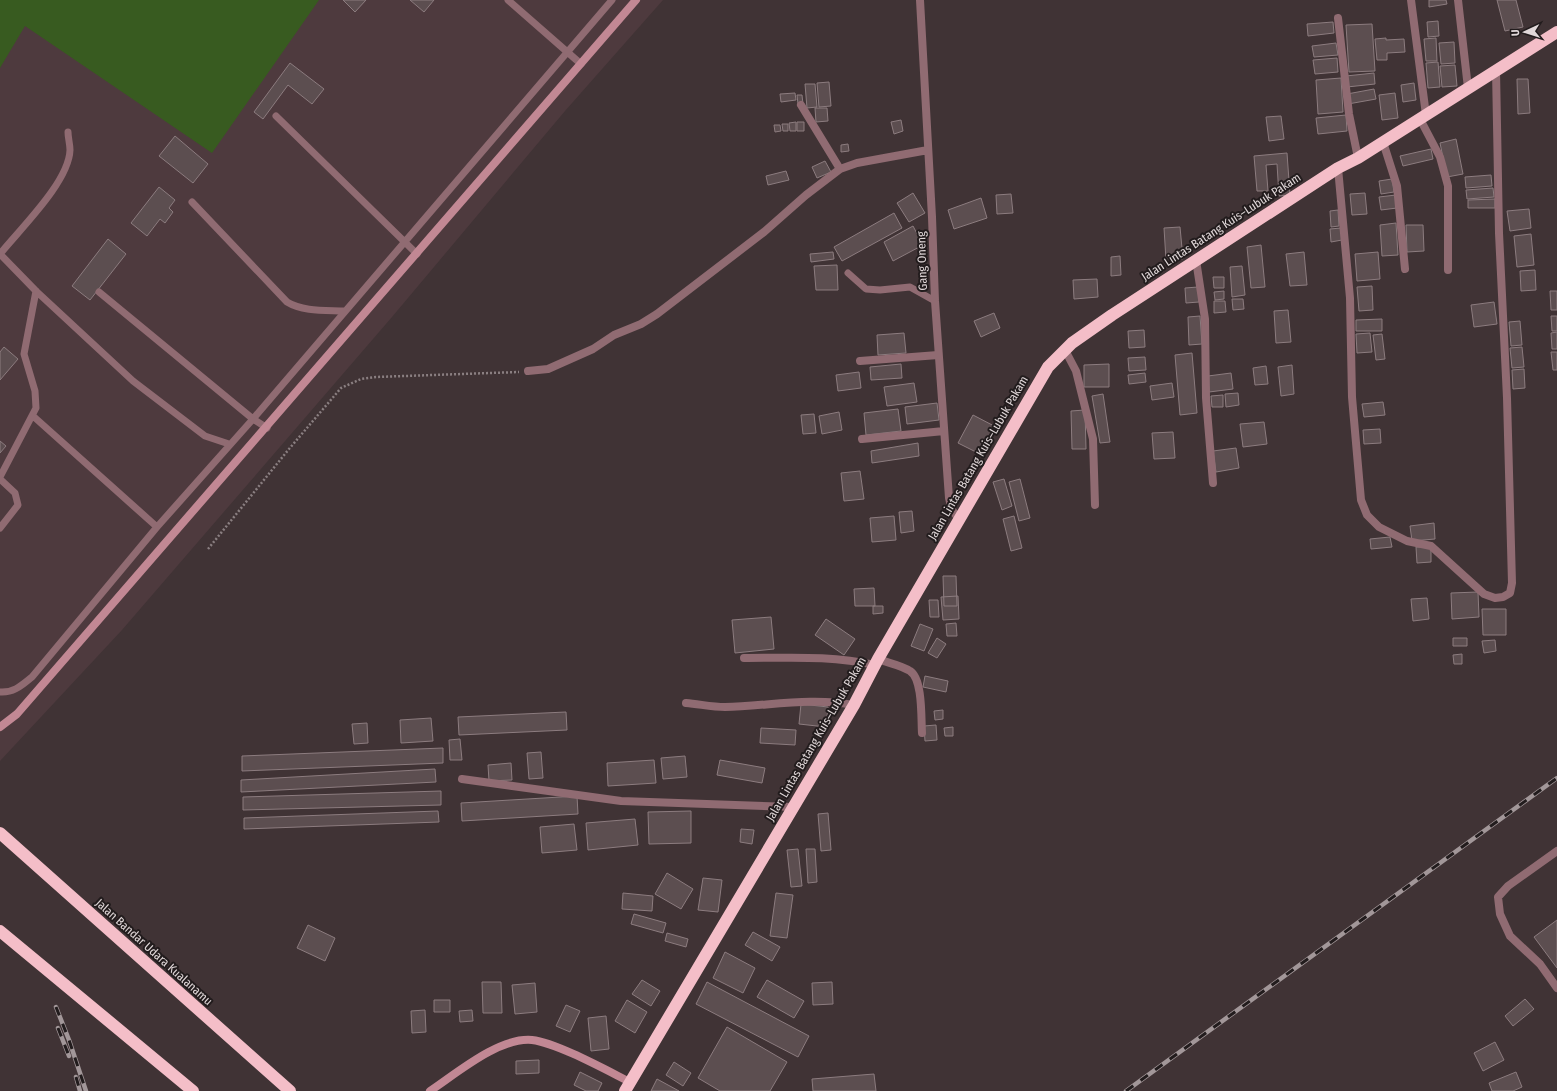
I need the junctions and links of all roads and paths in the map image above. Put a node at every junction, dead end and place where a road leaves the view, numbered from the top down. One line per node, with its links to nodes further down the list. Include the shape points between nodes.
1 (508, 0): 9 (lane)
2 (612, 0): 9 (lane)
3 (636, 0): 10 (street)
4 (920, 0): 18 (street, Gang Oneng)
5 (1411, 0): 15 (street)
6 (1458, 0): 12 (street)
7 (1338, 18): 19 (street, via 1348,114)
8 (1557, 32): 11 (highway, Jalan Lintas Batang Kuis–Lubuk Pakam)
9 (568, 52): 10 (lane); 23 (lane)
10 (581, 64): 25 (street)
11 (1496, 70): 12 (highway, Jalan Lintas Batang Kuis–Lubuk Pakam); 20 (street, via 1499,233 1512,535 1512,583 1510,593 1503,597 1495,598 1484,594 1431,546 1407,541 1379,527 1367,515 1361,500 1352,397 1350,298)
12 (1468, 88): 15 (highway, Jalan Lintas Batang Kuis–Lubuk Pakam)
13 (801, 105): 21 (street)
14 (276, 116): 23 (lane)
15 (1423, 117): 17 (highway, Jalan Lintas Batang Kuis–Lubuk Pakam); 28 (street, via 1440,158 1448,186)
16 (68, 132): 24 (lane, via 70,150 61,180)
17 (1383, 142): 19 (highway, Jalan Lintas Batang Kuis–Lubuk Pakam); 27 (street, via 1397,186)
18 (928, 150): 21 (street, via 857,162); 32 (street, Gang Oneng)
19 (1358, 158): 20 (highway, Jalan Lintas Batang Kuis–Lubuk Pakam)
20 (1338, 168): 26 (highway, Jalan Lintas Batang Kuis–Lubuk Pakam)
21 (840, 169): 37 (street, via 764,232 657,314 614,335 593,349 548,369)
22 (192, 202): 33 (lane, via 287,302 303,308)
23 (405, 241): 25 (lane); 33 (lane)
24 (0, 254): 30 (lane)
25 (417, 254): 40 (street)
26 (1196, 260): 34 (highway, Jalan Lintas Batang Kuis–Lubuk Pakam, via 1112,314); 45 (street, via 1205,319 1206,398)
27 (1405, 269)
28 (1448, 270)
29 (848, 273): 32 (lane, via 866,289 910,287)
30 (36, 292): 38 (lane, via 24,344 24,354 36,401); 43 (lane, via 170,410 205,436)
31 (99, 292): 39 (lane)
32 (935, 302): 35 (street, Gang Oneng)
33 (345, 311): 39 (lane)
34 (1065, 350): 46 (street, via 1076,371 1093,439); 47 (highway, Jalan Lintas Batang Kuis–Lubuk Pakam, via 1044,372)
35 (938, 355): 36 (street); 41 (street, Gang Oneng)
36 (860, 361)
37 (528, 371): 50 (path, via 376,377 349,383 341,388 289,449)
38 (33, 416): 44 (lane); 48 (lane)
39 (253, 419): 40 (lane); 43 (lane)
40 (267, 428): 56 (street, via 16,714)
41 (944, 431): 42 (street); 47 (street, Gang Oneng, via 948,498 952,510)
42 (862, 439)
43 (229, 444): 48 (lane)
44 (0, 478): 49 (lane, via 15,493 18,505)
45 (1213, 483)
46 (1095, 505)
47 (959, 519): 52 (highway, Jalan Lintas Batang Kuis–Lubuk Pakam)
48 (157, 526): 53 (lane, via 32,676 16,689)
49 (0, 528)
50 (208, 549)
51 (744, 658): 52 (street, via 822,657)
52 (876, 662): 55 (highway, Jalan Lintas Batang Kuis–Lubuk Pakam); 57 (street, via 910,670 916,675)
53 (0, 692)
54 (686, 703): 55 (street, via 724,707 797,702 838,702)
55 (854, 705): 59 (highway, Jalan Lintas Batang Kuis–Lubuk Pakam)
56 (0, 727)
57 (922, 734)
58 (462, 780): 59 (street, via 621,801)
59 (794, 807): 64 (highway, Jalan Lintas Batang Kuis–Lubuk Pakam)
60 (0, 833): 66 (highway, Jalan Bandar Udara Kualanamu)
61 (1557, 851): 63 (street, via 1508,886 1498,897 1500,914 1510,936 1540,964)
62 (0, 931): 65 (highway, bridge)
63 (1557, 988)
64 (627, 1086): 67 (street, via 556,1047 533,1040 523,1040 490,1051)
65 (193, 1091)
66 (290, 1091)
67 (430, 1091)

